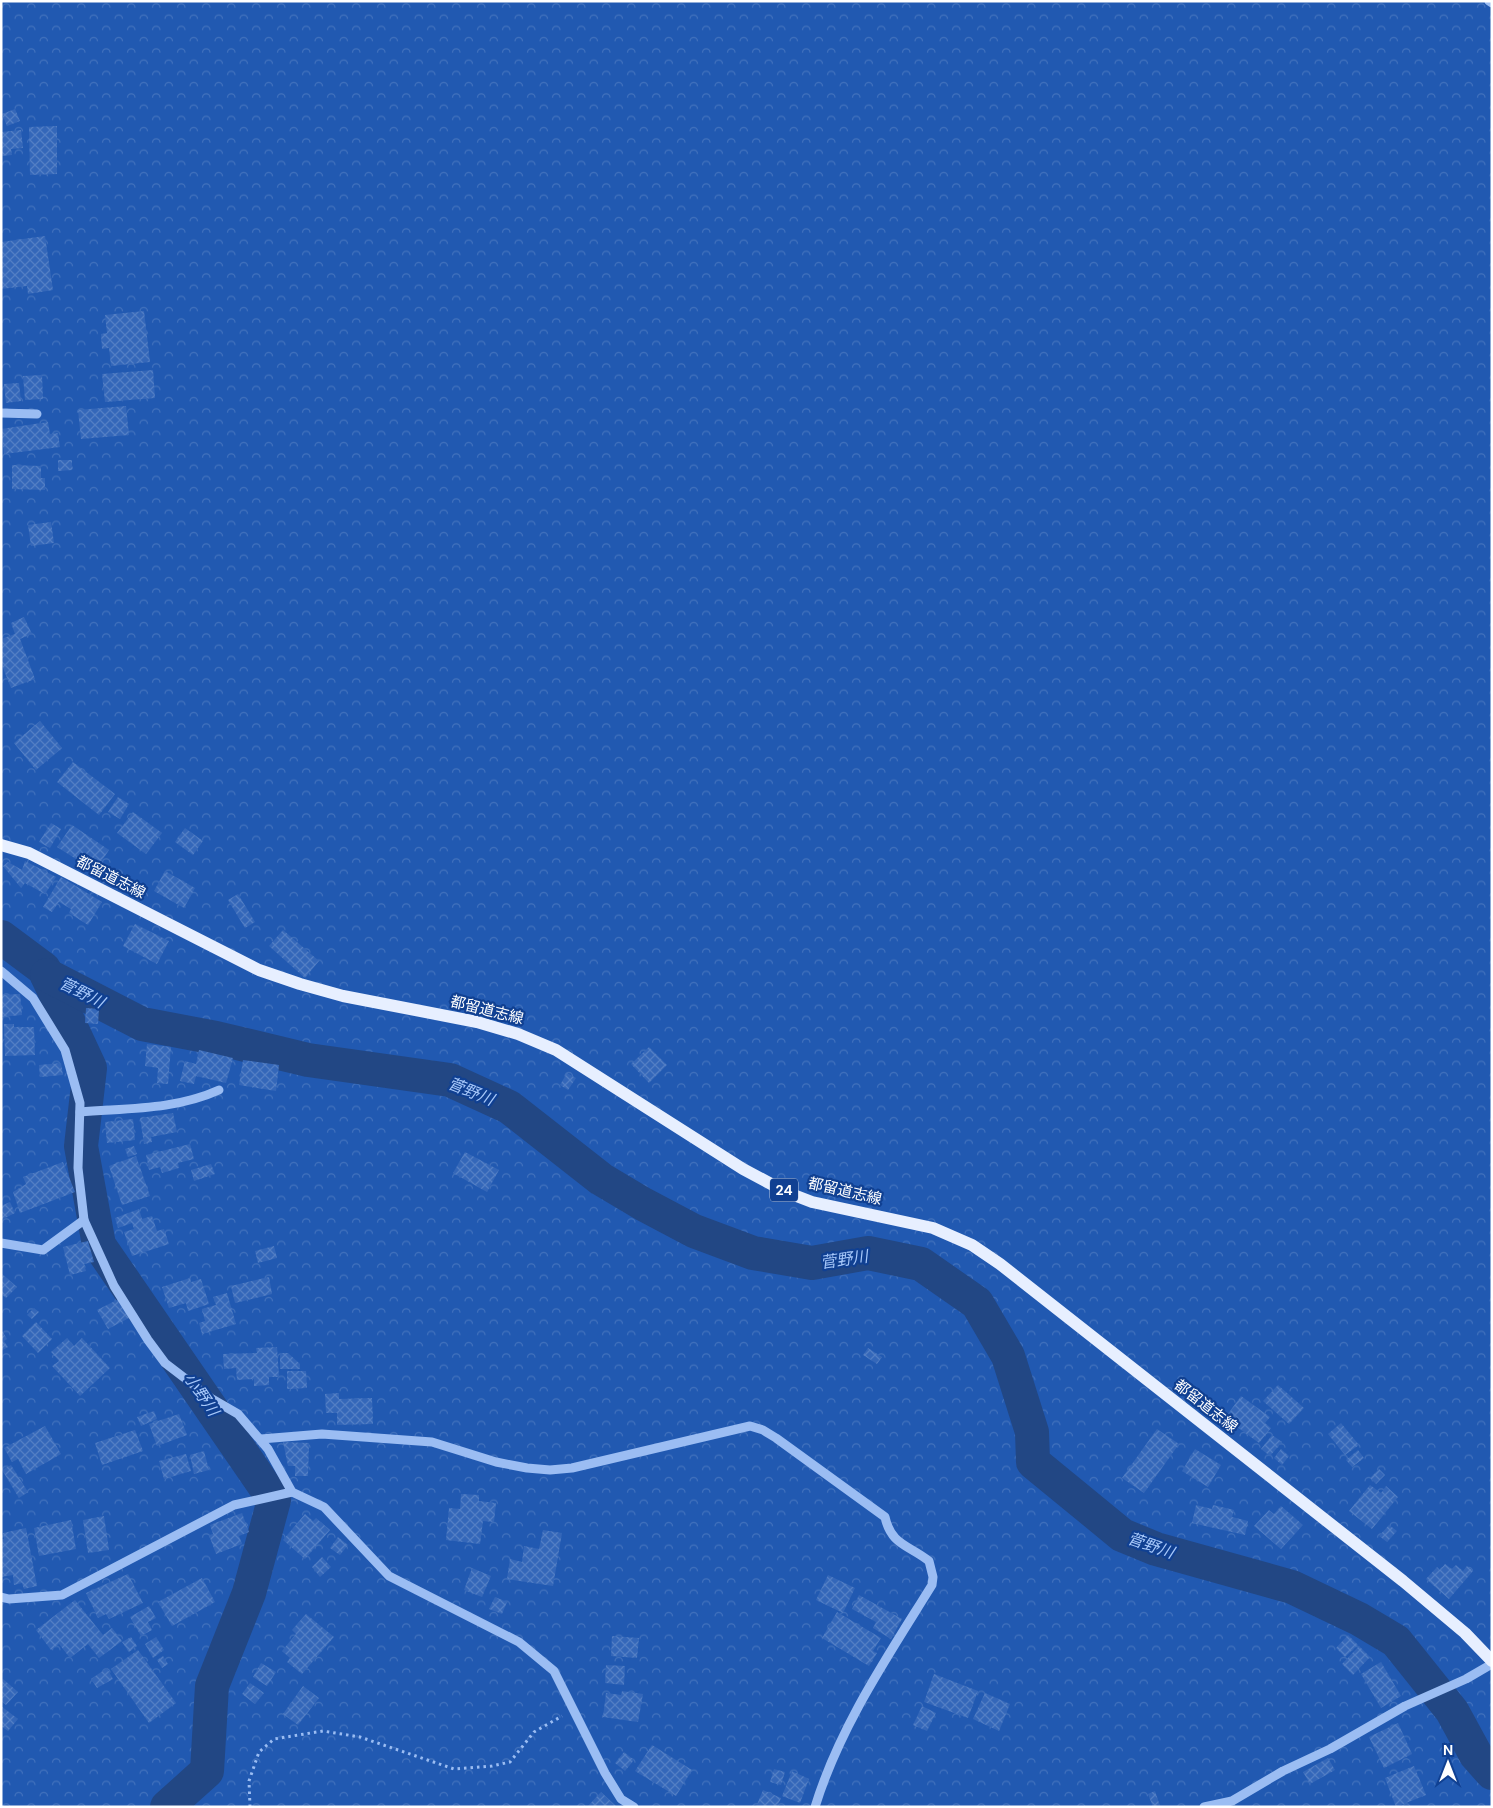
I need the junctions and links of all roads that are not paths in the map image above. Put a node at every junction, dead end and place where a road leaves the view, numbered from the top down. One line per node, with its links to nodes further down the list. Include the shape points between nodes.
1 (1, 413): 2 (street)
2 (37, 414)
3 (1, 845): 12 (main road, 都留道志線 / 24, via 29,853 259,970 343,996 477,1022 526,1037 587,1068 743,1170 786,1192 812,1202 933,1228 972,1245 1403,1581 1465,1633)
4 (1, 971): 6 (street, via 32,998 65,1050)
5 (219, 1090): 6 (street, via 170,1105)
6 (80, 1112): 7 (street, via 78,1168)
7 (84, 1220): 8 (street, via 43,1250); 9 (street, via 114,1286 165,1363 212,1399 238,1414)
8 (1, 1243)
9 (261, 1439): 10 (street); 14 (street, via 322,1434 432,1442 496,1462 550,1470 572,1468 750,1426 776,1438 885,1517 887,1528 895,1540 930,1561 933,1577 932,1585 853,1715 825,1773)
10 (292, 1492): 11 (street, via 234,1505 62,1595); 13 (street, via 324,1507 389,1576 519,1642 554,1671 617,1793)
11 (1, 1597)
12 (1492, 1662): 15 (street, via 1466,1679 1405,1706 1232,1801)
13 (634, 1807)
14 (815, 1807)
15 (1204, 1807)

